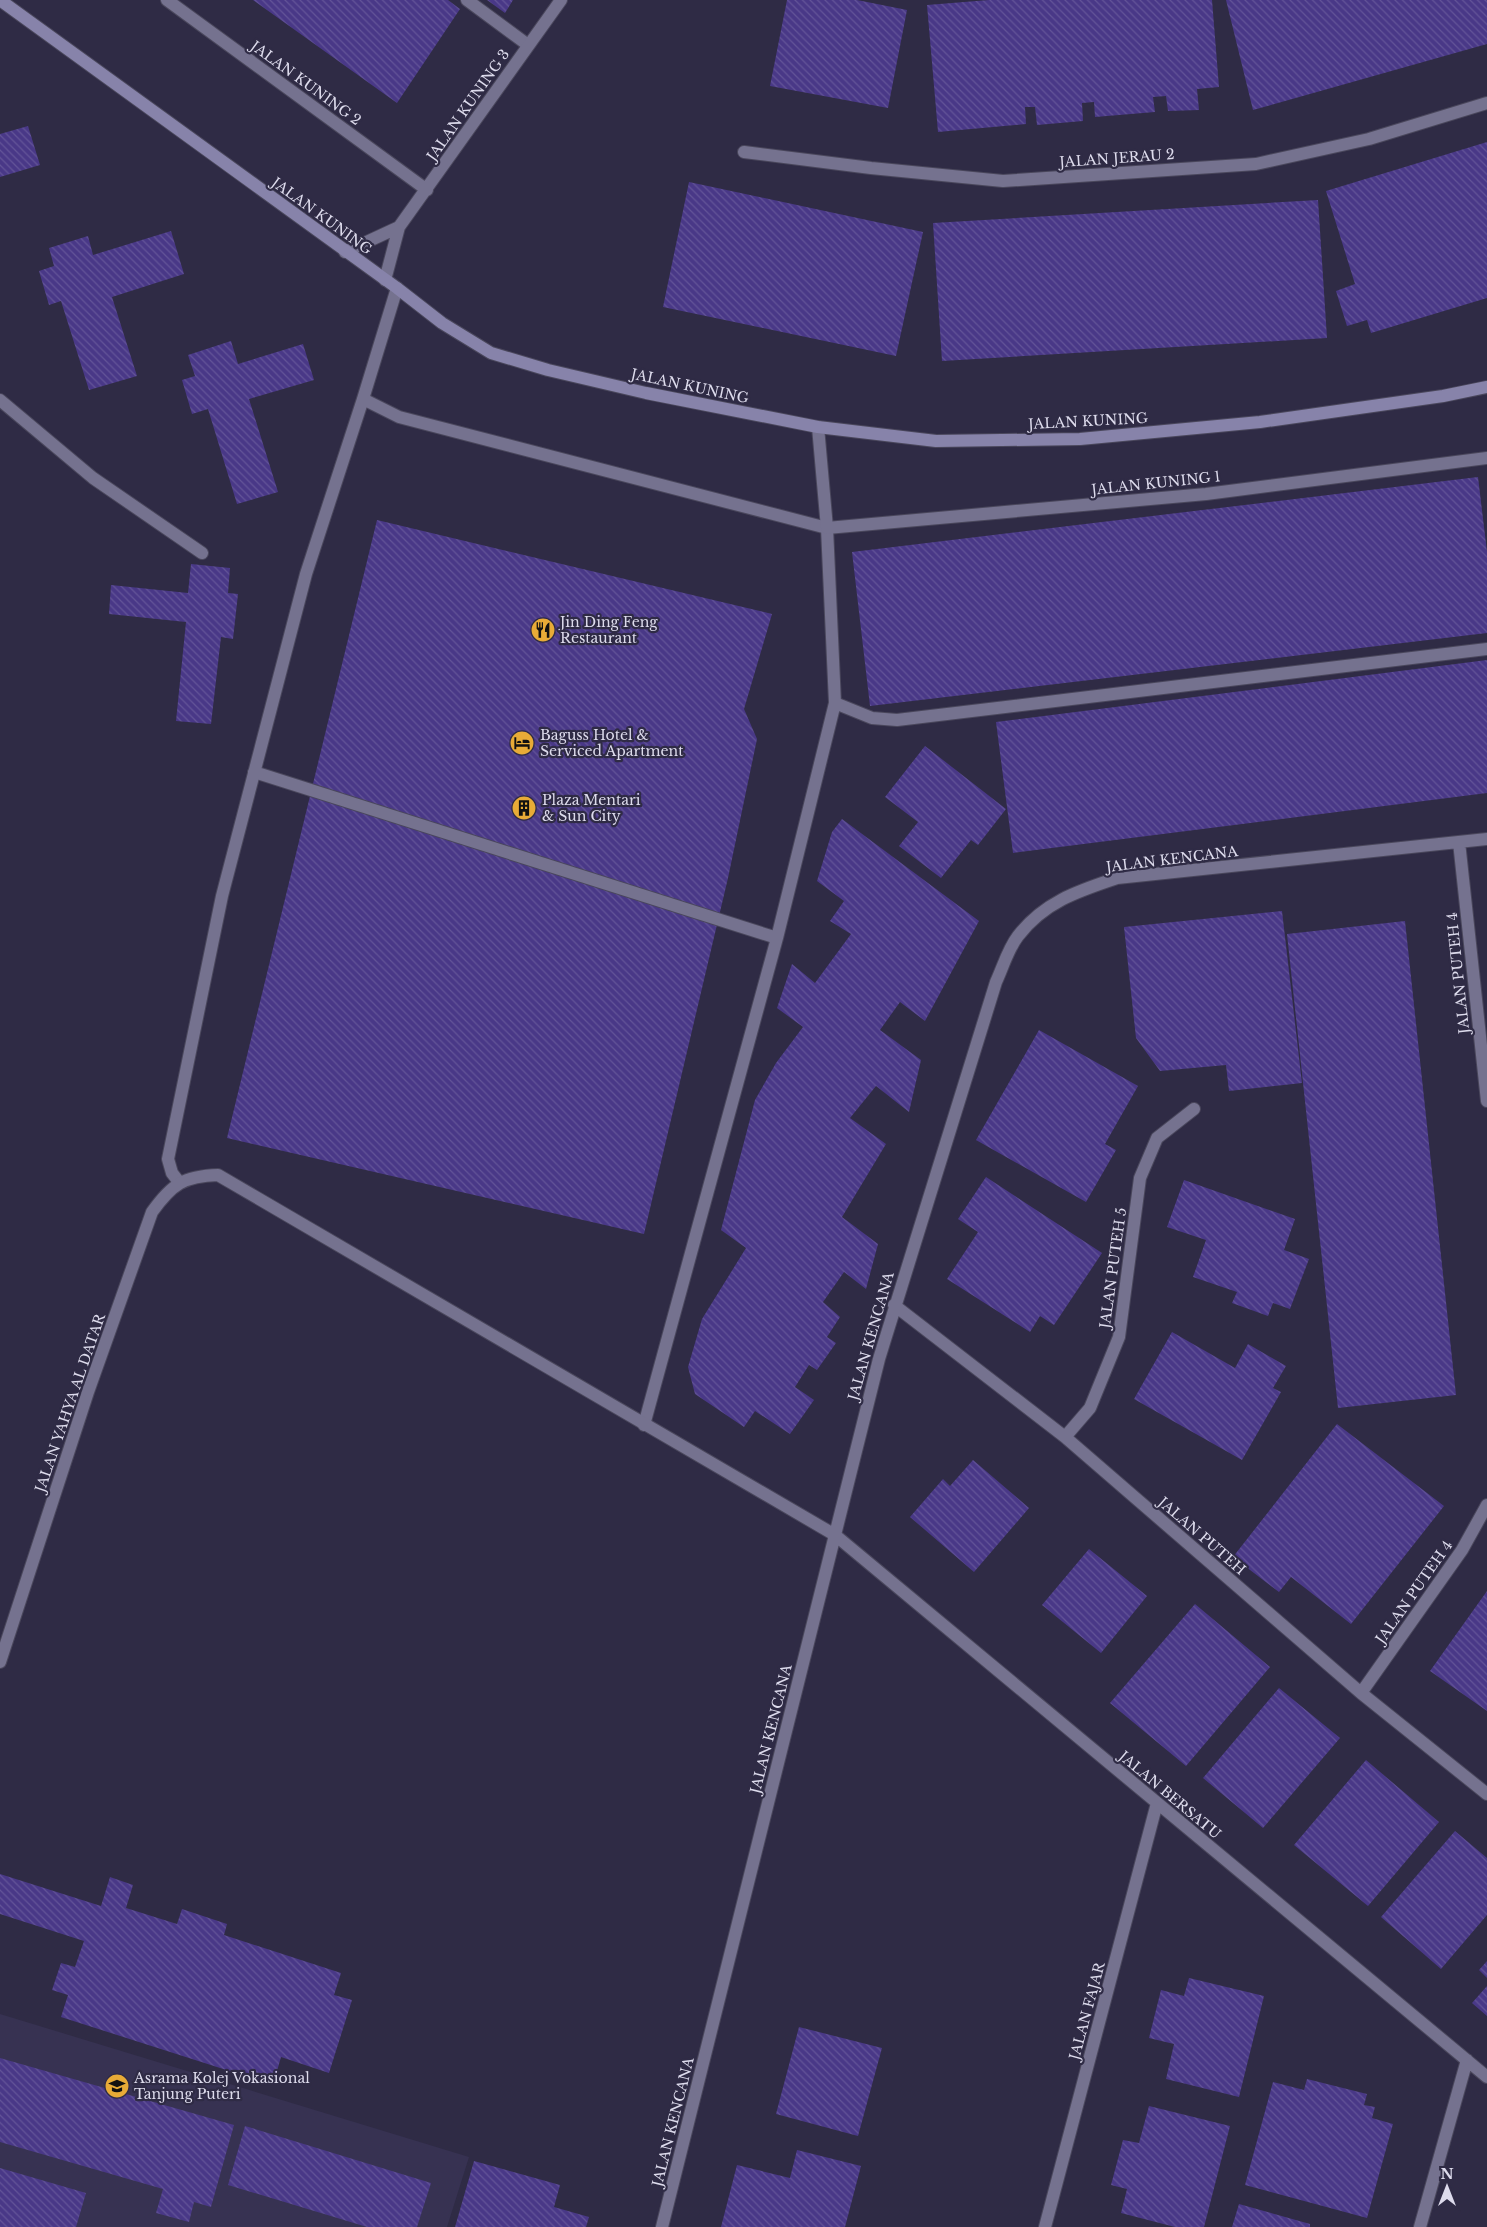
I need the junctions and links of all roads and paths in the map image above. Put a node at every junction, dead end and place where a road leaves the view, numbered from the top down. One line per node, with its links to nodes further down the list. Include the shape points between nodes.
1 (0, 0): 10 (street, JALAN KUNING)
2 (167, 0): 8 (street, JALAN KUNING 2)
3 (467, 0): 5 (street)
4 (561, 0): 5 (street, JALAN KUNING 3)
5 (528, 45): 8 (street, JALAN KUNING 3)
6 (1487, 102): 7 (street, JALAN JERAU 2, via 1369,139 1256,164 1013,180 871,168)
7 (744, 152)
8 (427, 190): 9 (street, JALAN KUNING 3)
9 (399, 227): 10 (street, JALAN KUNING 3); 11 (street, JALAN KUNING 3)
10 (345, 252): 11 (street, JALAN KUNING)
11 (385, 280): 12 (street, JALAN KUNING)
12 (397, 288): 14 (street); 16 (street, JALAN KUNING, via 442,323 490,353 628,389)
13 (1487, 387): 16 (street, JALAN KUNING, via 1260,422 1080,439 936,441)
14 (363, 399): 18 (street, JALAN KUNING 1, via 399,417); 22 (street, via 306,574)
15 (0, 400): 19 (street, via 93,478)
16 (818, 427): 18 (street)
17 (1487, 458): 18 (street, JALAN KUNING 1, via 1206,494)
18 (828, 528): 21 (street)
19 (202, 553)
20 (1487, 649): 21 (street, via 897,720 872,718)
21 (835, 703): 25 (street)
22 (254, 772): 25 (street); 28 (street, via 222,896 168,1159)
23 (1487, 839): 24 (street, JALAN KENCANA)
24 (1459, 842): 26 (street, JALAN PUTEH 4); 29 (street, JALAN KENCANA, via 1117,878 1080,890 1045,908 1017,937 996,982)
25 (777, 938): 30 (street)
26 (1487, 1101)
27 (1194, 1109): 31 (street, JALAN PUTEH 5, via 1157,1138 1140,1178 1119,1337 1090,1408)
28 (178, 1182): 30 (street, JALAN BERSATU, via 218,1175); 34 (street, JALAN YAHYA AL DATAR, via 152,1212 88,1392)
29 (894, 1305): 31 (street, JALAN PUTEH); 33 (street, JALAN KENCANA)
30 (644, 1425): 33 (street, JALAN BERSATU)
31 (1065, 1438): 35 (street, JALAN PUTEH)
32 (1487, 1505): 35 (street, JALAN PUTEH 4, via 1462,1550)
33 (835, 1535): 37 (street, JALAN BERSATU); 40 (street, JALAN KENCANA)
34 (0, 1662)
35 (1361, 1693): 36 (street, JALAN PUTEH)
36 (1487, 1794)
37 (1157, 1803): 38 (street, JALAN BERSATU); 41 (street, JALAN FAJAR)
38 (1467, 2060): 39 (street, JALAN BERSATU); 42 (street)
39 (1487, 2077)
40 (662, 2227)
41 (1045, 2227)
42 (1420, 2227)

